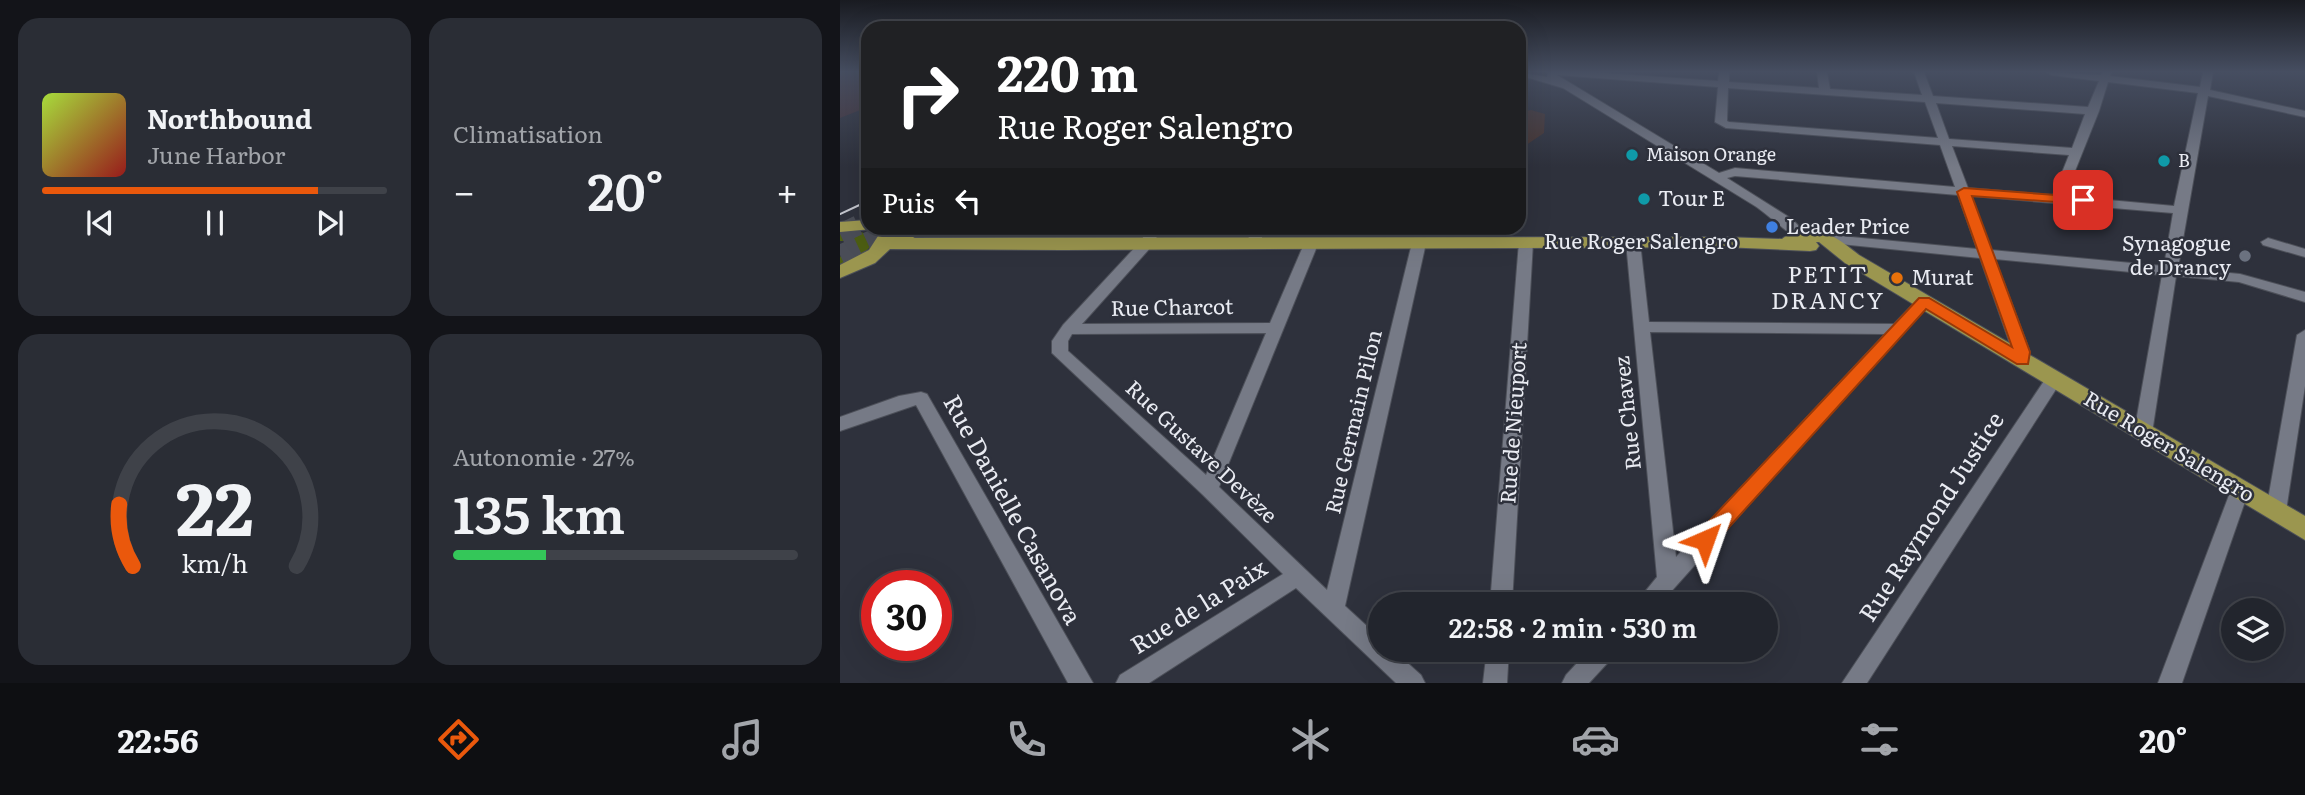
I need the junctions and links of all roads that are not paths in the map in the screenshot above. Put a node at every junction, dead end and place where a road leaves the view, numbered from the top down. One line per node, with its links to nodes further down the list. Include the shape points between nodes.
1 (1596, 104): 12 (street)
2 (1723, 104): 10 (street, via 1722,124)
3 (1931, 104): 10 (street)
4 (1996, 104): 8 (street)
5 (2096, 104): 8 (street)
6 (2201, 104): 15 (street)
7 (2260, 104): 9 (street)
8 (2094, 111): 11 (street)
9 (2305, 114)
10 (1944, 142): 11 (street); 13 (street)
11 (2075, 152): 14 (street)
12 (1717, 177): 13 (street, via 1735,172); 22 (street)
13 (1964, 192): 14 (street); 32 (street)
14 (2058, 198): 15 (street)
15 (2180, 210): 34 (street)
16 (861, 217): 18 (main road)
17 (861, 226): 18 (main road)
18 (843, 227)
19 (1151, 235): 29 (street)
20 (920, 236): 23 (main road, Rue Roger Salengro); 29 (main road, Rue Roger Salengro)
21 (1256, 236): 29 (main road, Rue Roger Salengro); 30 (main road, Rue Roger Salengro)
22 (1818, 240): 26 (main road, Rue Roger Salengro); 26 (street, via 1785,236); 32 (street); 36 (main road, Rue Roger Salengro)
23 (881, 241): 33 (main road, Rue Roger Salengro)
24 (1526, 242): 25 (main road, Rue Roger Salengro); 28 (main road, Rue Roger Salengro); 52 (street, Rue de Nieuport)
25 (1633, 242): 26 (main road, Rue Roger Salengro); 37 (street, Rue Chavez)
26 (1776, 242)
27 (2269, 242): 31 (street)
28 (1419, 243): 30 (main road, Rue Roger Salengro); 54 (street, Rue Germain Pilon)
29 (1146, 244): 39 (street)
30 (1311, 244): 38 (street)
31 (2305, 253)
32 (1986, 254): 34 (street); 42 (street)
33 (840, 272)
34 (2171, 272): 35 (street, via 2240,278); 45 (street)
35 (2305, 297)
36 (1924, 302): 40 (street); 42 (main road, Rue Roger Salengro)
37 (1642, 327): 40 (street); 51 (street, Rue Chavez)
38 (1276, 328): 39 (street, Rue Charcot); 46 (street)
39 (1068, 329): 46 (street, Rue Gustave Devèze, via 1060,341 1060,353)
40 (1899, 329): 51 (street)
41 (2305, 335): 48 (street)
42 (2023, 360): 43 (main road, Rue Roger Salengro)
43 (2054, 379): 45 (main road, Rue Roger Salengro); 62 (street, Rue Raymond Justice)
44 (840, 424): 57 (street, Rue Danielle Casanova, via 921,398)
45 (2143, 433): 47 (main road, Rue Roger Salengro)
46 (1209, 489): 50 (street, Rue Gustave Devèze)
47 (2240, 490): 48 (main road, Rue Roger Salengro); 63 (street)
48 (2276, 511): 49 (main road, Rue Roger Salengro)
49 (2305, 529)
50 (1298, 576): 54 (street, Rue Gustave Devèze); 58 (street, Rue de la Paix)
51 (1668, 580): 53 (street)
52 (1502, 592)
53 (1657, 592)
54 (1333, 610): 59 (street, Rue Gustave Devèze)
55 (1497, 662): 60 (street)
56 (1593, 662): 61 (street)
57 (1081, 683)
58 (1128, 683)
59 (1413, 683)
60 (1495, 683)
61 (1574, 683)
62 (1854, 683)
63 (2170, 683)

